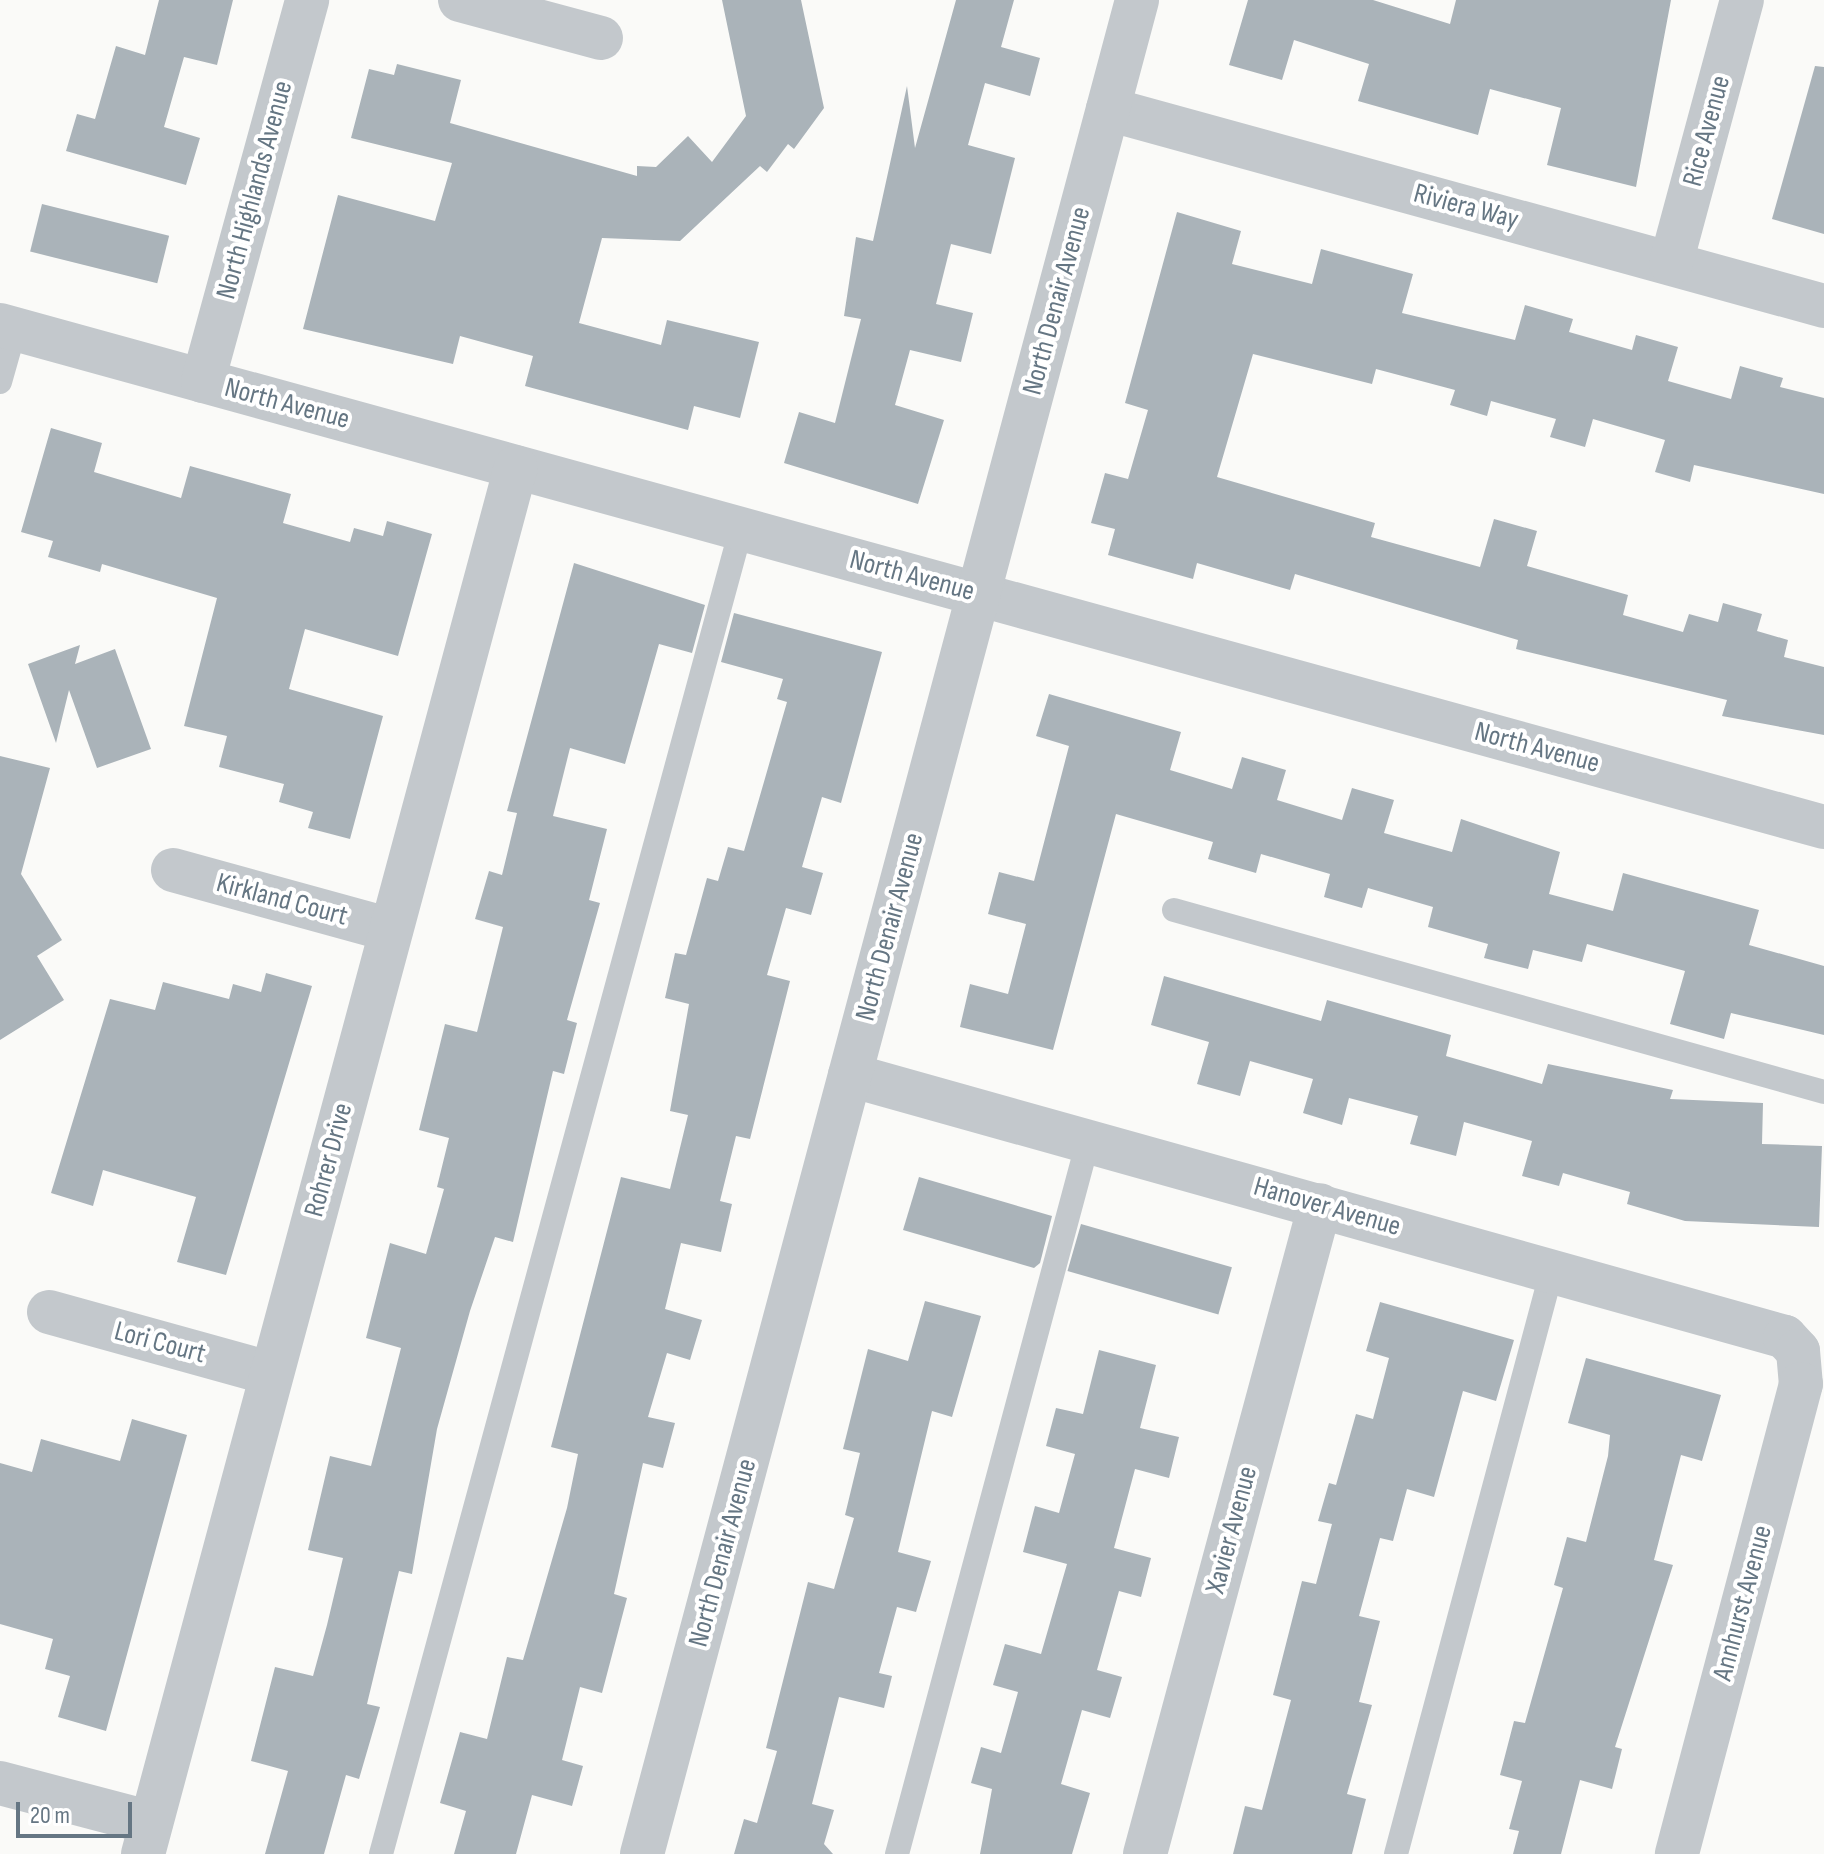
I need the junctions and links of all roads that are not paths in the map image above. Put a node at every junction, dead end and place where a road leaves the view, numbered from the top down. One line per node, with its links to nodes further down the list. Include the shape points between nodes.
1 (307, 0): 10 (street, North Highlands Avenue)
2 (460, 0): 5 (street)
3 (1137, 0): 6 (street, North Denair Avenue)
4 (1742, 0): 7 (street, Rice Avenue)
5 (601, 38)
6 (1108, 109): 7 (street, Riviera Way); 14 (street, North Denair Avenue)
7 (1671, 263): 8 (street, Riviera Way)
8 (1824, 306)
9 (8, 327): 10 (street, North Avenue); 11 (lane)
10 (203, 381): 12 (street, North Avenue)
11 (0, 382)
12 (516, 467): 13 (street, North Avenue); 18 (street, Rohrer Drive)
13 (741, 529): 14 (street, North Avenue); 29 (lane)
14 (979, 595): 15 (street, North Avenue); 19 (street, North Denair Avenue)
15 (1824, 827)
16 (173, 870): 18 (street, Kirkland Court)
17 (1174, 910): 20 (lane)
18 (391, 930): 26 (street, Rohrer Drive)
19 (850, 1075): 21 (street, Hanover Avenue); 30 (street, North Denair Avenue)
20 (1824, 1092)
21 (1088, 1141): 22 (street, Hanover Avenue); 31 (lane)
22 (1320, 1205): 23 (street, Hanover Avenue); 32 (street, Xavier Avenue)
23 (1552, 1270): 25 (street, Hanover Avenue, via 1771,1330); 33 (lane)
24 (49, 1312): 26 (street, Lori Court)
25 (1798, 1351): 34 (street, Annhurst Avenue, via 1801,1384)
26 (272, 1374): 28 (street, Rohrer Drive)
27 (0, 1783): 28 (street)
28 (147, 1839)
29 (381, 1854)
30 (642, 1854)
31 (897, 1854)
32 (1145, 1854)
33 (1396, 1854)
34 (1677, 1854)

